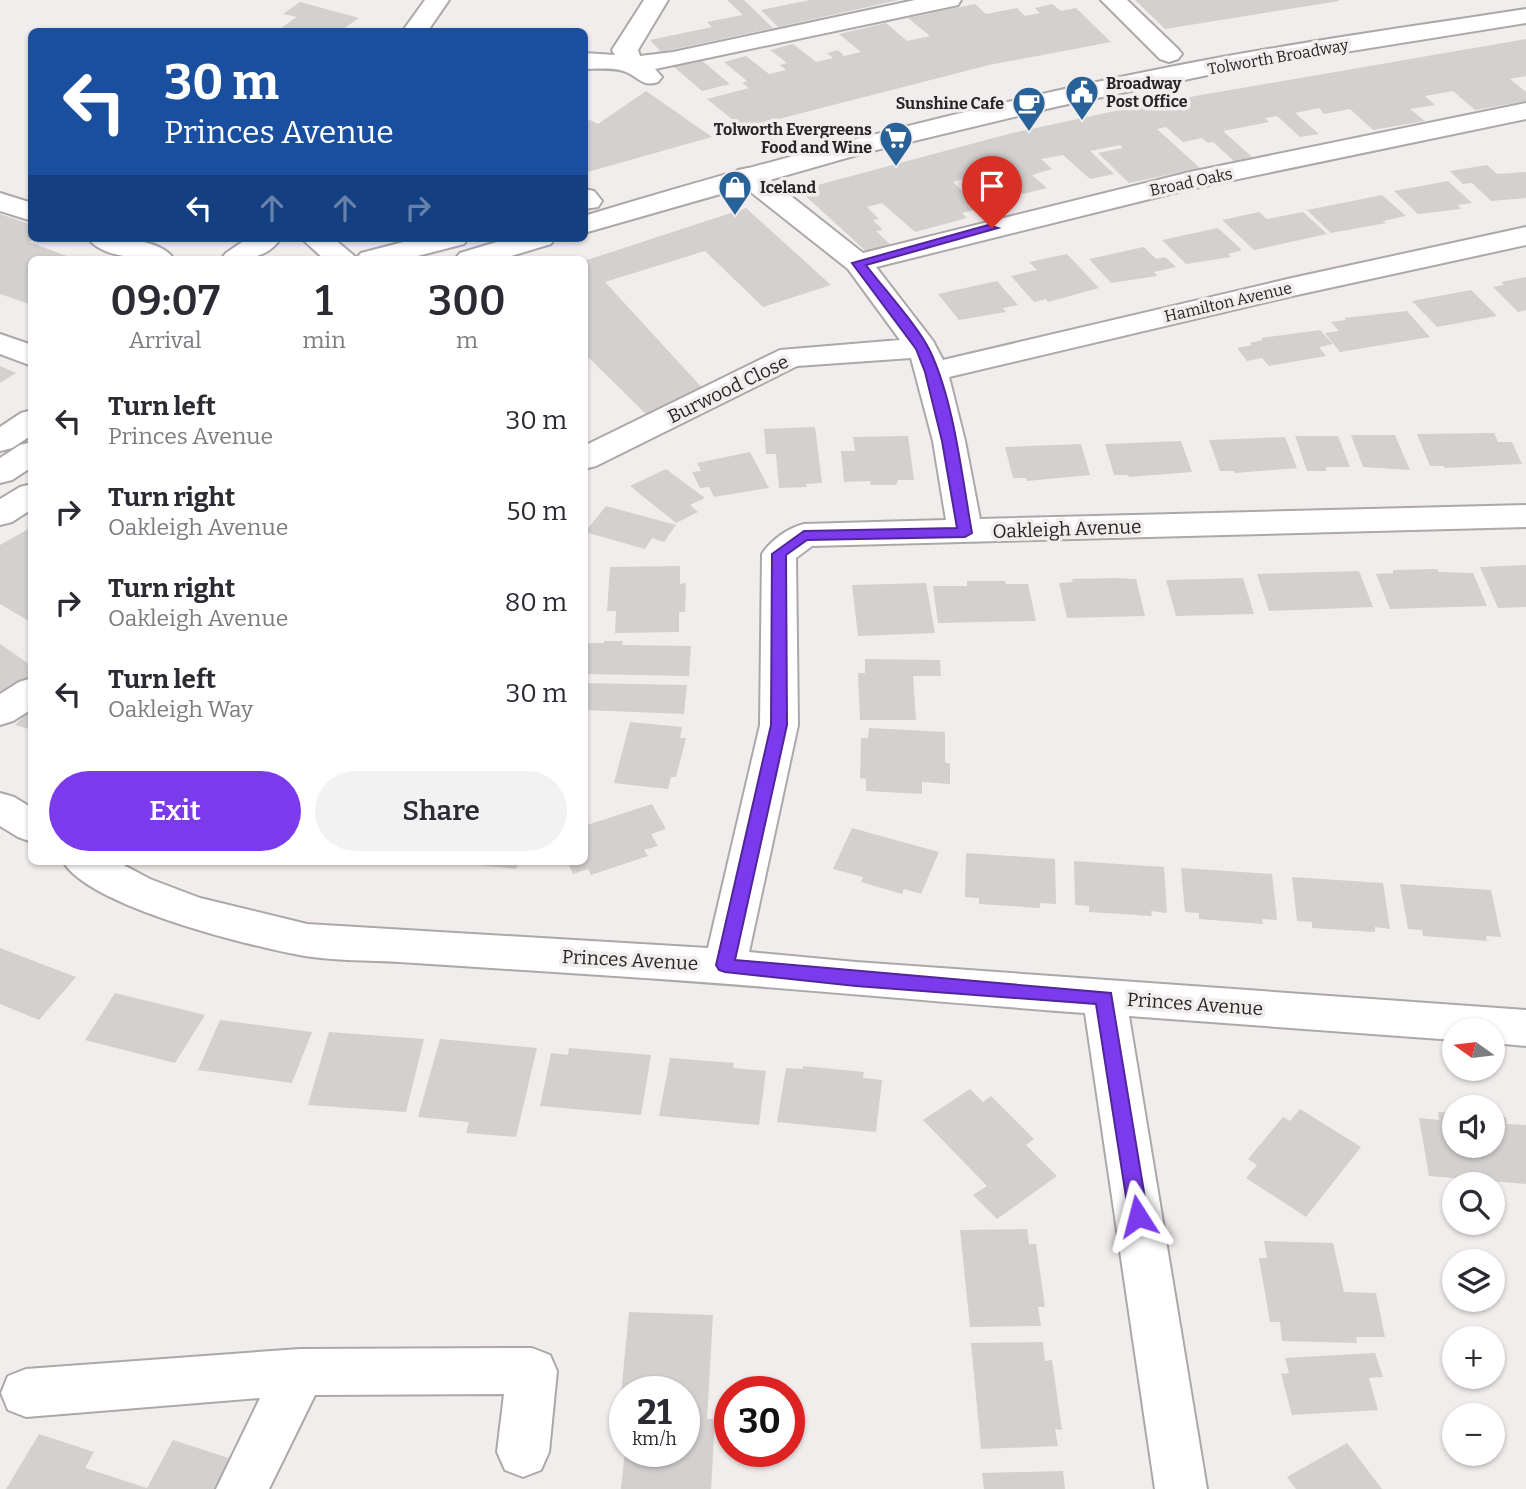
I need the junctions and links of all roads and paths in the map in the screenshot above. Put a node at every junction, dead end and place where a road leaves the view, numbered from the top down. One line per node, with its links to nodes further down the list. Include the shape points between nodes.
1 (437, 0): 7 (street)
2 (656, 0): 10 (street, via 625,50)
3 (949, 0): 10 (street, via 725,50)
4 (1487, 0): 8 (street, Tolworth Broadway)
5 (1119, 2): 8 (street)
6 (1526, 16): 13 (street, Tolworth Broadway, via 1131,82 899,135)
7 (417, 28)
8 (1169, 54): 15 (street, Tolworth Broadway, via 880,118)
9 (588, 61): 10 (street)
10 (632, 64): 11 (street)
11 (656, 82)
12 (1526, 111): 29 (street, Broad Oaks, via 1355,143 1019,220)
13 (748, 176): 16 (street, Tolworth Broadway); 29 (street)
14 (0, 201): 17 (street)
15 (588, 205)
16 (588, 205)
17 (28, 212)
18 (1526, 236): 32 (street, Hamilton Avenue)
19 (113, 242): 24 (street)
20 (261, 242): 25 (street)
21 (320, 242): 26 (street)
22 (438, 242): 27 (street)
23 (527, 242): 28 (street)
24 (151, 256)
25 (240, 256)
26 (339, 256)
27 (383, 256)
28 (480, 256)
29 (858, 263): 32 (street)
30 (0, 343): 31 (street)
31 (28, 355)
32 (927, 360): 36 (street, Burwood Close, via 791,357); 41 (street)
33 (28, 423): 34 (street)
34 (0, 441)
35 (28, 455): 37 (street)
36 (588, 457)
37 (0, 473)
38 (28, 496): 39 (street)
39 (0, 514)
40 (1526, 516): 41 (street, Oakleigh Avenue)
41 (965, 533): 47 (street, Oakleigh Avenue, via 804,536 779,554 779,725)
42 (28, 694): 43 (street)
43 (0, 712)
44 (0, 807): 45 (street)
45 (28, 824)
46 (89, 865): 47 (street, Princes Avenue, via 111,879 187,910 307,940)
47 (725, 965): 48 (street, Princes Avenue)
48 (1104, 998): 49 (street, Princes Avenue); 54 (street)
49 (1526, 1028)
50 (300, 1372): 51 (street); 52 (street, via 532,1371); 53 (street)
51 (26, 1392)
52 (523, 1452)
53 (242, 1489)
54 (1181, 1489)

